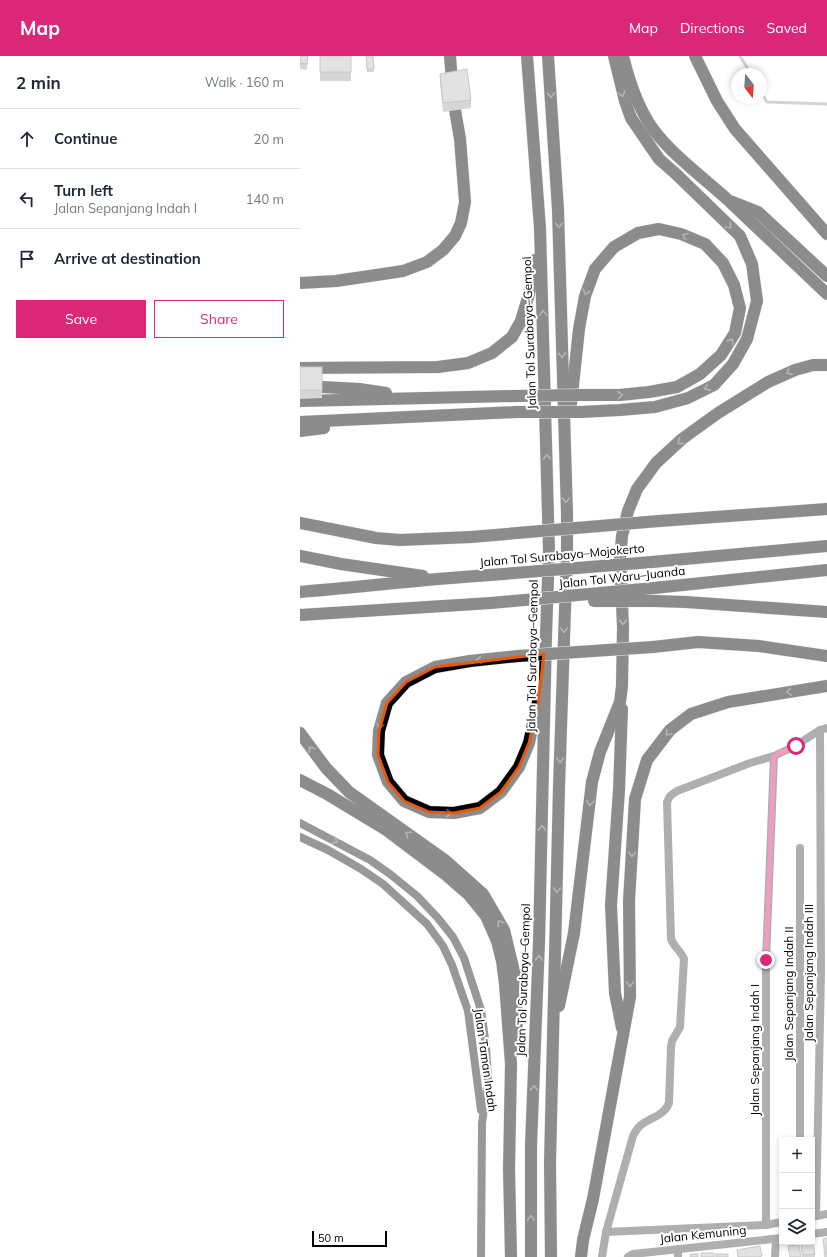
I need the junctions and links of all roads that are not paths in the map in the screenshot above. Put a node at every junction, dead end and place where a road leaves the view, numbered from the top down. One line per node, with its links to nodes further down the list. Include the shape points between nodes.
1 (450, 56): 7 (highway)
2 (527, 56): 11 (highway, Jalan Tol Surabaya–Gempol)
3 (548, 56): 23 (highway, one-way to 23, via 558,210)
4 (614, 56): 20 (highway, one-way to 20, bridge, via 631,118 659,159 740,236 752,264 757,301 747,339 733,364 714,385 688,398 655,407)
5 (623, 56): 9 (highway, via 628,78 652,128 666,145)
6 (695, 56): 10 (highway, via 717,101 735,129)
7 (452, 81)
8 (455, 110): 13 (highway, via 465,202 462,223 456,236 427,262 403,271)
9 (728, 200): 12 (highway, via 758,212); 14 (highway)
10 (827, 234)
11 (540, 237): 16 (highway, via 521,321 512,337 492,353 468,363 438,367); 34 (highway, Jalan Tol Surabaya–Gempol, one-way to 11, via 549,552)
12 (827, 276)
13 (300, 284)
14 (827, 294)
15 (827, 365): 36 (highway, one-way to 36, via 813,365 768,382 718,414 682,439 656,463 638,489 628,511 620,549)
16 (300, 368)
17 (322, 387): 18 (highway, via 359,389)
18 (417, 398): 19 (highway); 23 (highway, one-way to 23, bridge, via 515,396 581,395 620,395 677,387 700,374 721,355 735,333 740,308 734,285 723,263 705,244 681,234 658,229 638,233 614,247 595,269 585,296 579,329)
19 (300, 401)
20 (394, 418): 21 (highway); 22 (highway)
21 (300, 422)
22 (300, 431)
23 (565, 461): 45 (highway, one-way to 45, via 567,551)
24 (827, 509): 25 (highway, bridge, via 400,540 376,538)
25 (300, 523)
26 (827, 546): 29 (highway, Jalan Tol Surabaya–Mojokerto, bridge)
27 (300, 556): 29 (highway)
28 (827, 570): 31 (highway, Jalan Tol Waru–Juanda, bridge)
29 (438, 578): 30 (highway, Jalan Tol Surabaya–Mojokerto)
30 (300, 592)
31 (523, 601): 32 (highway, bridge, via 686,602); 33 (highway, Jalan Tol Waru–Juanda, bridge)
32 (827, 612)
33 (300, 615)
34 (546, 636): 35 (highway, one-way to 34, bridge, via 759,646 698,642 653,647 518,656 435,667 406,682 387,703 379,730 378,755 388,782 404,801 429,812 454,813 480,808 501,792 519,767 529,743 538,703); 62 (highway, Jalan Tol Surabaya–Gempol, one-way to 34, via 531,1145 539,942)
35 (827, 656)
36 (622, 686): 45 (highway, one-way to 45, via 620,702 600,752 592,782 574,934 560,1006); 46 (highway, via 619,790 611,905 615,993)
37 (827, 686): 46 (highway, one-way to 46, via 728,702 691,714 670,730 647,760 635,799 629,901 630,997)
38 (824, 729): 40 (street); 50 (street, Jalan Sepanjang Indah III)
39 (300, 733): 49 (highway, one-way to 39, via 517,1123 516,980 504,930 483,894 446,861 349,792 326,768)
40 (774, 756): 54 (street, Jalan Sepanjang Indah I, via 766,960); 55 (street, via 677,791 667,802 671,940 684,959 680,1027 671,1047 669,1103 662,1113 640,1125 633,1136)
41 (300, 780): 49 (highway, via 385,829 469,894 486,916 497,941 505,984 511,1064)
42 (300, 823): 47 (street, Jalan Taman Indah, one-way to 47, via 370,860 390,874 416,896 453,937 464,958 481,1010 488,1081)
43 (300, 837): 47 (street, Jalan Taman Indah, via 328,850 383,884 427,924 443,946 468,1011)
44 (800, 848): 48 (street, Jalan Sepanjang Indah II)
45 (554, 1022): 63 (highway)
46 (624, 1035): 64 (highway)
47 (482, 1123): 60 (street, Jalan Taman Indah)
48 (800, 1137)
49 (509, 1140): 61 (highway)
50 (814, 1209)
51 (827, 1214): 52 (street)
52 (815, 1216)
53 (779, 1223): 54 (street)
54 (766, 1225): 55 (street)
55 (606, 1232): 65 (street)
56 (827, 1232): 57 (street)
57 (815, 1234)
58 (779, 1238): 59 (street, Jalan Kemuning); 67 (street)
59 (678, 1253): 66 (street, Jalan Kemuning, via 633,1254)
60 (481, 1257)
61 (512, 1257)
62 (531, 1257)
63 (550, 1257)
64 (581, 1257)
65 (602, 1257)
66 (628, 1257)
67 (775, 1257)

